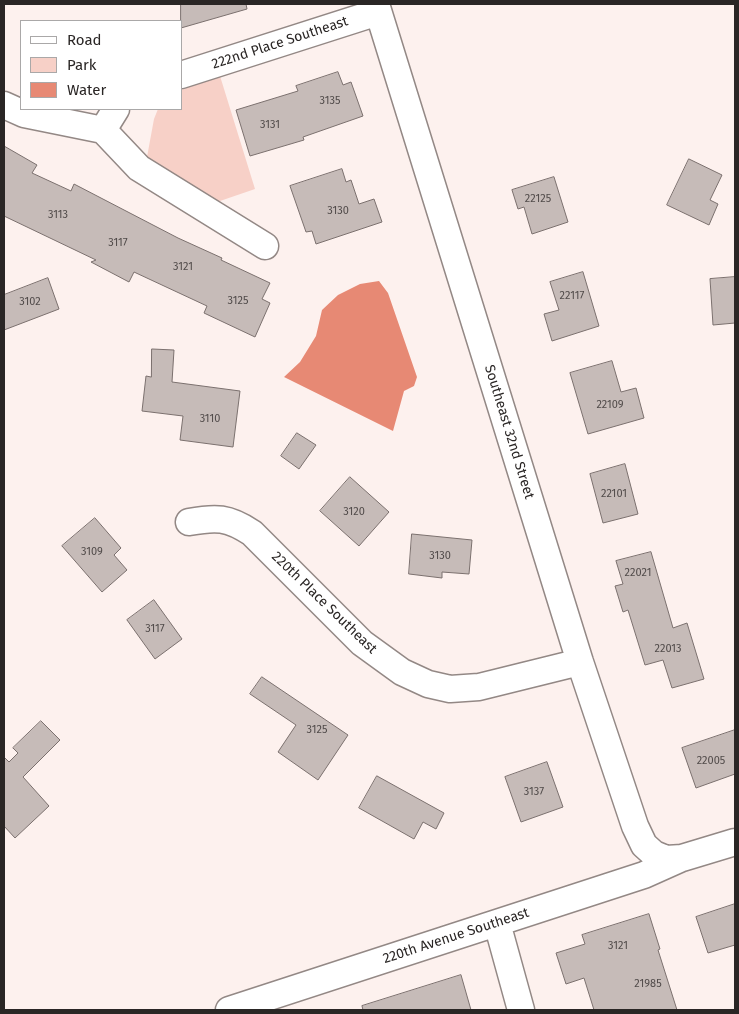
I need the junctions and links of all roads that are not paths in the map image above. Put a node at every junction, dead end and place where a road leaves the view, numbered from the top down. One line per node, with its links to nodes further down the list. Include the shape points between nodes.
1 (377, 8): 2 (street, 222nd Place Southeast); 8 (street, Southeast 32nd Street)
2 (182, 74)
3 (4, 105): 5 (street, via 24,114)
4 (115, 110): 5 (street)
5 (102, 130): 6 (street, via 139,168)
6 (264, 246)
7 (189, 522): 8 (street, 220th Place Southeast, via 222,519 252,533 362,644 402,672 428,684 450,689 479,687)
8 (580, 662): 10 (street, Southeast 32nd Street, via 635,826 644,844)
9 (735, 842): 11 (street, 220th Avenue Southeast)
10 (654, 854): 11 (street, 220th Avenue Southeast, via 666,860)
11 (682, 858): 12 (street, 220th Avenue Southeast, via 644,876)
12 (497, 924): 13 (street, 220th Avenue Southeast); 14 (street)
13 (229, 1010)
14 (522, 1010)

